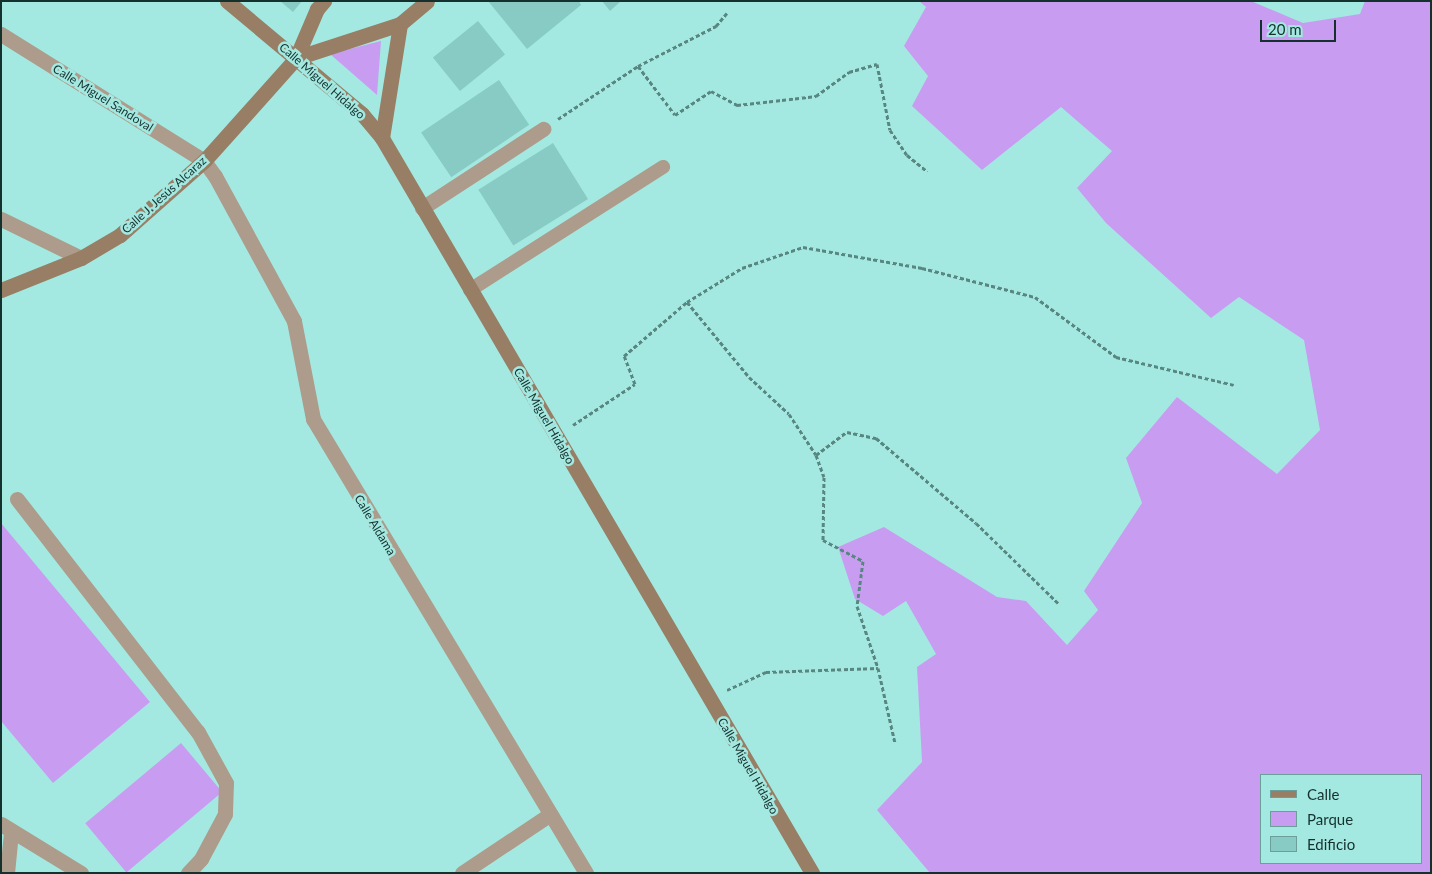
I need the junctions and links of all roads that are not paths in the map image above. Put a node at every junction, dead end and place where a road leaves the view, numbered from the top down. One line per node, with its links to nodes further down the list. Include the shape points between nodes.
1 (227, 1): 6 (main road, Calle Miguel Hidalgo)
2 (324, 1): 6 (main road, Calle J. Jesús Alcaraz, via 317,9)
3 (427, 1): 4 (main road)
4 (400, 24): 6 (main road); 8 (main road)
5 (1, 34): 9 (street, Calle Miguel Sandoval)
6 (296, 58): 8 (main road, Calle Miguel Hidalgo, via 362,114); 9 (main road, Calle J. Jesús Alcaraz)
7 (543, 129): 11 (street)
8 (382, 138): 11 (main road, Calle Miguel Hidalgo)
9 (204, 161): 13 (main road, Calle J. Jesús Alcaraz, via 120,235); 17 (street, Calle Aldama, via 294,321 313,419)
10 (663, 167): 15 (lane)
11 (422, 208): 15 (main road, Calle Miguel Hidalgo)
12 (1, 219): 13 (street)
13 (81, 258): 14 (main road, Calle J. Jesús Alcaraz)
14 (1, 290)
15 (470, 290): 24 (main road, Calle Miguel Hidalgo)
16 (17, 499): 21 (street, via 198,732 226,783 225,814 201,858)
17 (549, 815): 22 (street); 23 (street, Calle Aldama)
18 (6, 828): 19 (street); 20 (street)
19 (7, 873)
20 (81, 873)
21 (188, 873)
22 (462, 873)
23 (586, 873)
24 (812, 873)

